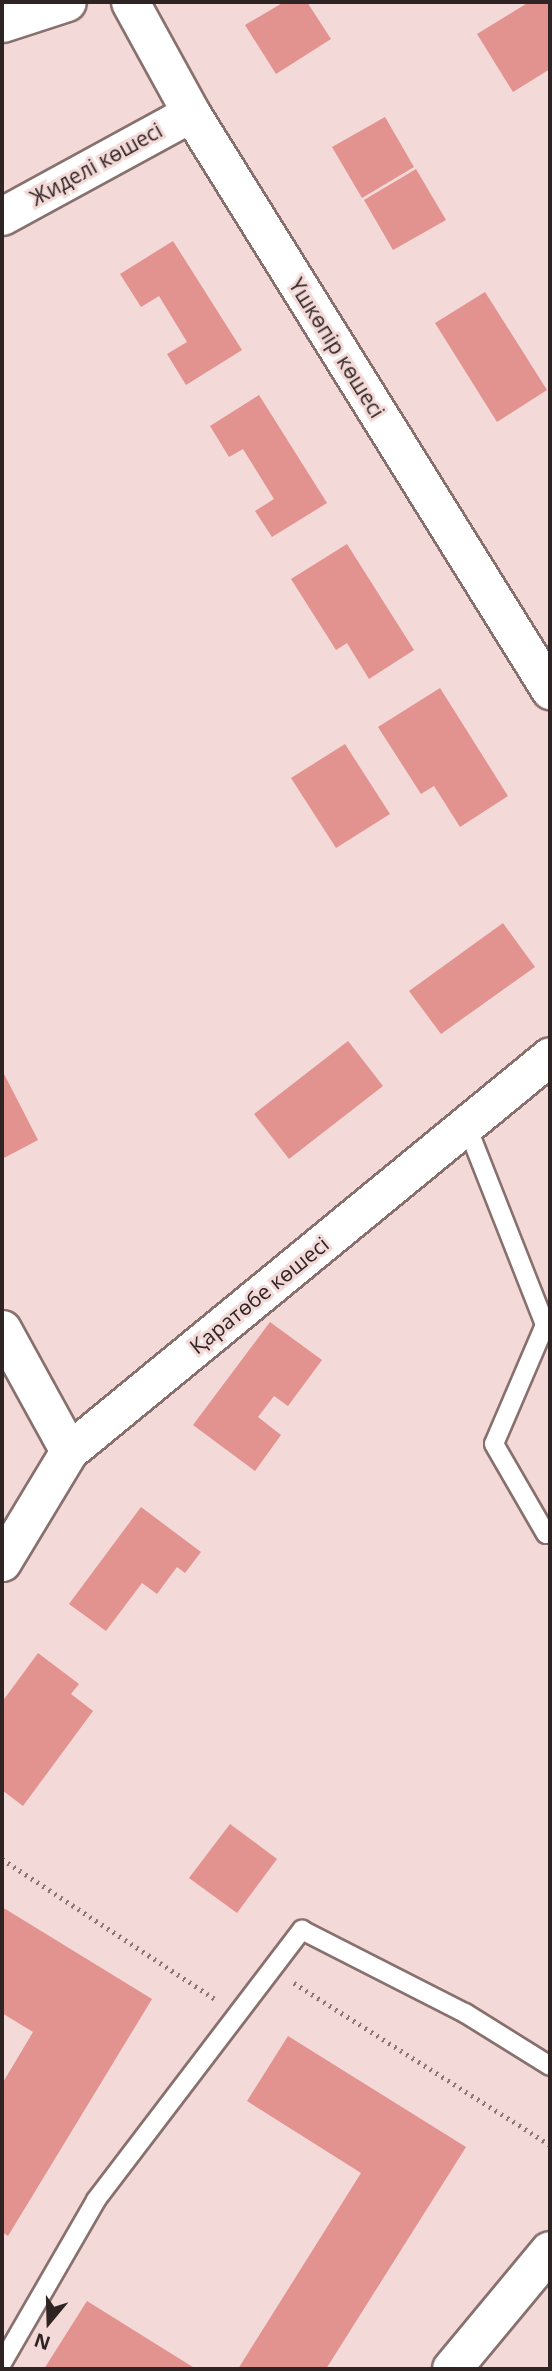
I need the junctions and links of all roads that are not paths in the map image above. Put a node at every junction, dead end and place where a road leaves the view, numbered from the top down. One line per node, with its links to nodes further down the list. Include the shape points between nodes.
1 (67, 2): 3 (street)
2 (130, 2): 4 (street, Үшкөпір көшесі)
3 (2, 23)
4 (191, 113): 5 (street, Жиделі көшесі); 6 (street, Үшкөпір көшесі)
5 (2, 216)
6 (550, 690)
7 (550, 1056): 8 (street, Қаратөбе көшесі)
8 (466, 1124): 10 (street, Қаратөбе көшесі); 11 (lane, via 545,1325 494,1444)
9 (2, 1329): 10 (street)
10 (69, 1451): 12 (street, Қаратөбе көшесі)
11 (546, 1534)
12 (2, 1562)
13 (550, 2066): 15 (lane, via 465,2013 302,1930 96,2200)
14 (550, 2251): 16 (street)
15 (2, 2363)
16 (452, 2369)

